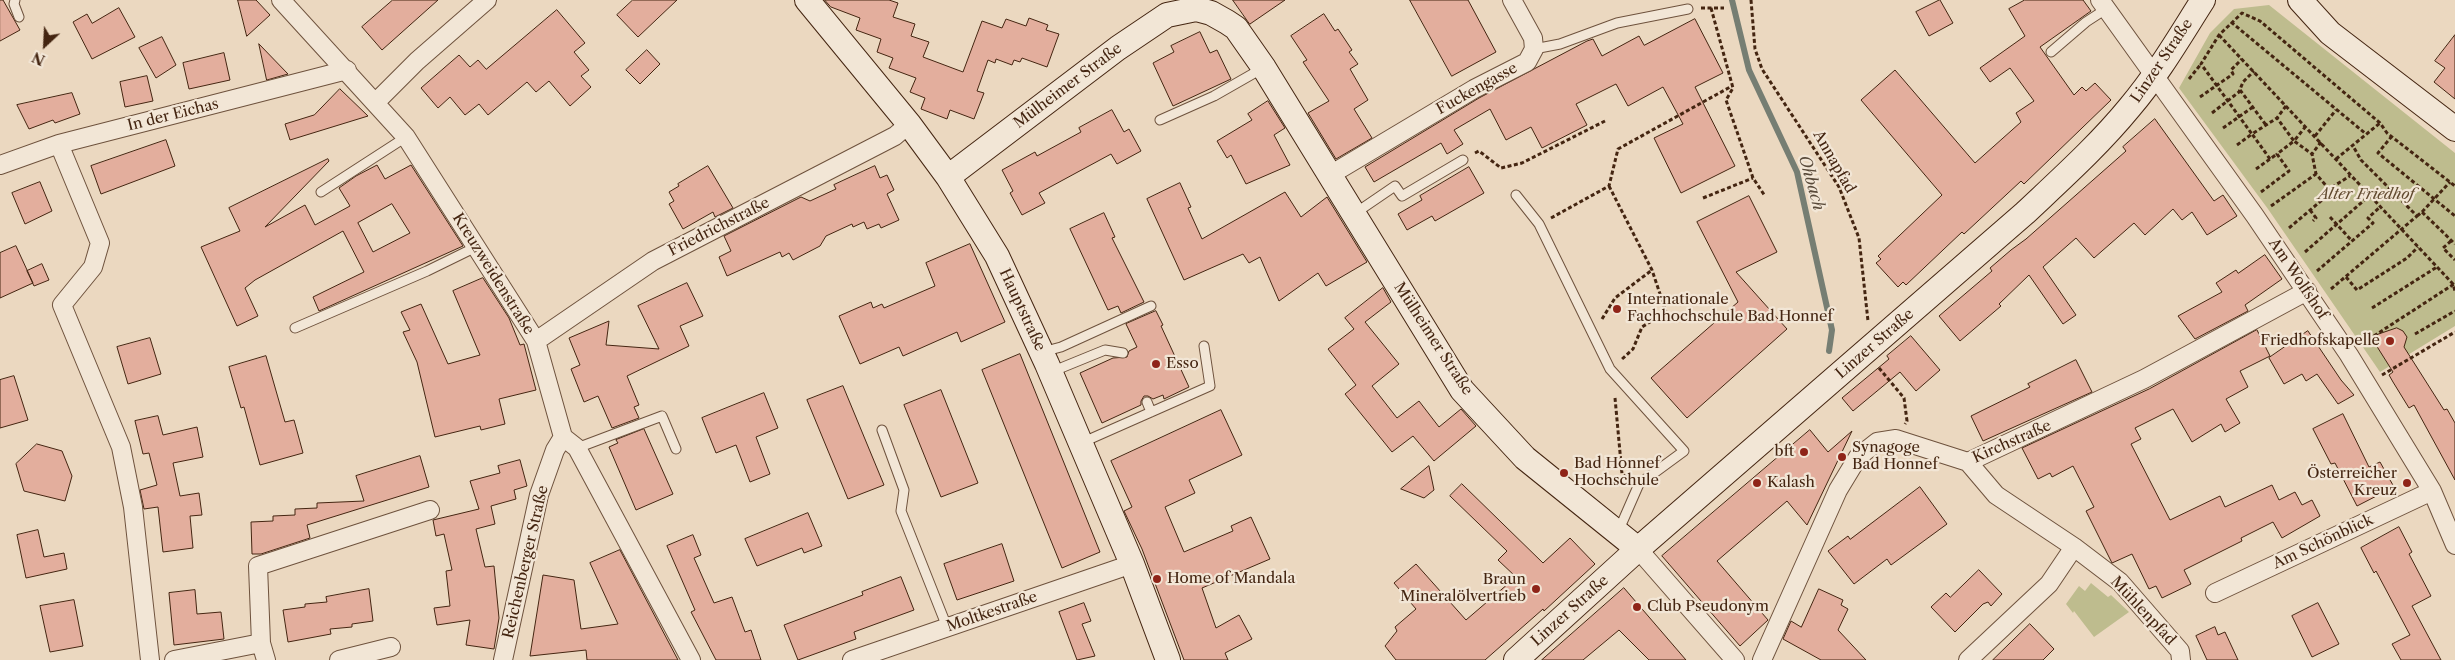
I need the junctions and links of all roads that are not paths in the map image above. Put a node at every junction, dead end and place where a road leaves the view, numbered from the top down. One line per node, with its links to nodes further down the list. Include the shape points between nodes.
1 (15, 0): 11 (lane)
2 (280, 0): 15 (street, Kreuzweidenstraße)
3 (487, 0): 17 (street)
4 (807, 0): 19 (main road, Hauptstraße)
5 (1512, 0): 12 (street, via 1533,38)
6 (2300, 0): 20 (main road, via 2330,33)
7 (2205, 1): 16 (main road, Linzer Straße)
8 (1195, 5): 14 (main road, Mülheimer Straße, via 1236,28); 26 (main road, Mülheimer Straße, via 1154,23)
9 (2103, 5): 13 (lane); 16 (street, Am Wolfshof)
10 (1688, 9): 12 (lane, via 1617,23 1560,44)
11 (19, 17)
12 (1534, 49): 25 (street, Fuckengasse, via 1526,62 1474,88)
13 (2050, 52)
14 (1264, 68): 18 (lane, via 1214,96); 25 (main road, Mülheimer Straße)
15 (347, 70): 17 (street, Kreuzweidenstraße); 22 (street, In der Eichas)
16 (2154, 76): 31 (street, Am Wolfshof); 50 (main road, Linzer Straße, via 2082,159 2025,213)
17 (376, 102): 21 (street, Kreuzweidenstraße)
18 (1160, 120)
19 (909, 124): 26 (main road, Hauptstraße); 34 (street, Friedrichstraße, via 895,136 653,261)
20 (2455, 129)
21 (406, 137): 27 (lane); 30 (street, Kreuzweidenstraße)
22 (59, 144): 24 (street, In der Eichas); 56 (street, via 100,244 93,267 62,304 121,447 134,507)
23 (1465, 159): 29 (lane, via 1402,196 1395,186)
24 (0, 165)
25 (1330, 175): 29 (main road, Mülheimer Straße)
26 (948, 177): 37 (main road, Hauptstraße, via 997,256)
27 (321, 192)
28 (1516, 195): 47 (lane, via 1539,224 1610,369 1684,451 1639,484)
29 (1354, 214): 47 (main road, Mülheimer Straße, via 1462,390 1525,458)
30 (476, 247): 33 (lane); 34 (street, Kreuzweidenstraße)
31 (2307, 291): 44 (street, Kirchstraße, via 2144,379); 45 (street, Am Wolfshof)
32 (1151, 306): 37 (lane, via 1061,347)
33 (295, 328)
34 (536, 341): 41 (street, Kreuzweidenstraße)
35 (1204, 346): 39 (lane, via 1210,386)
36 (1123, 353): 37 (lane, via 1104,350)
37 (1046, 362): 42 (main road, Hauptstraße)
38 (1147, 402): 39 (lane)
39 (1151, 412): 42 (lane)
40 (882, 430): 53 (lane, via 904,490 901,512)
41 (570, 442): 43 (lane, via 662,416); 60 (street, Reichenberger Straße, via 555,450 538,495); 61 (street, Kreuzweidenstraße)
42 (1081, 444): 51 (main road, Hauptstraße)
43 (676, 449)
44 (1968, 462): 49 (street, Mühlenpfad, via 1996,495); 66 (street, Kirchstraße, via 1896,439 1877,442 1858,457 1838,490)
45 (2432, 492): 48 (street, Am Wolfshof); 52 (street, Am Schönblick)
46 (430, 510): 54 (street, via 258,566)
47 (1618, 533): 50 (main road, Mülheimer Straße)
48 (2455, 545)
49 (2074, 547): 67 (street, via 2049,584); 68 (street, Mühlenpfad, via 2120,582 2180,651)
50 (1638, 549): 64 (main road, Linzer Straße); 65 (street, Mülheimer Straße)
51 (1132, 564): 53 (street, Moltkestraße); 63 (main road, Hauptstraße)
52 (2215, 593)
53 (947, 627): 62 (street, Moltkestraße)
54 (262, 643): 57 (street); 58 (street)
55 (392, 647): 59 (street)
56 (150, 660)
57 (174, 660)
58 (266, 660)
59 (339, 660)
60 (503, 660)
61 (691, 660)
62 (852, 660)
63 (1168, 660)
64 (1516, 660)
65 (1735, 660)
66 (1762, 660)
67 (1968, 660)
68 (2181, 660)

